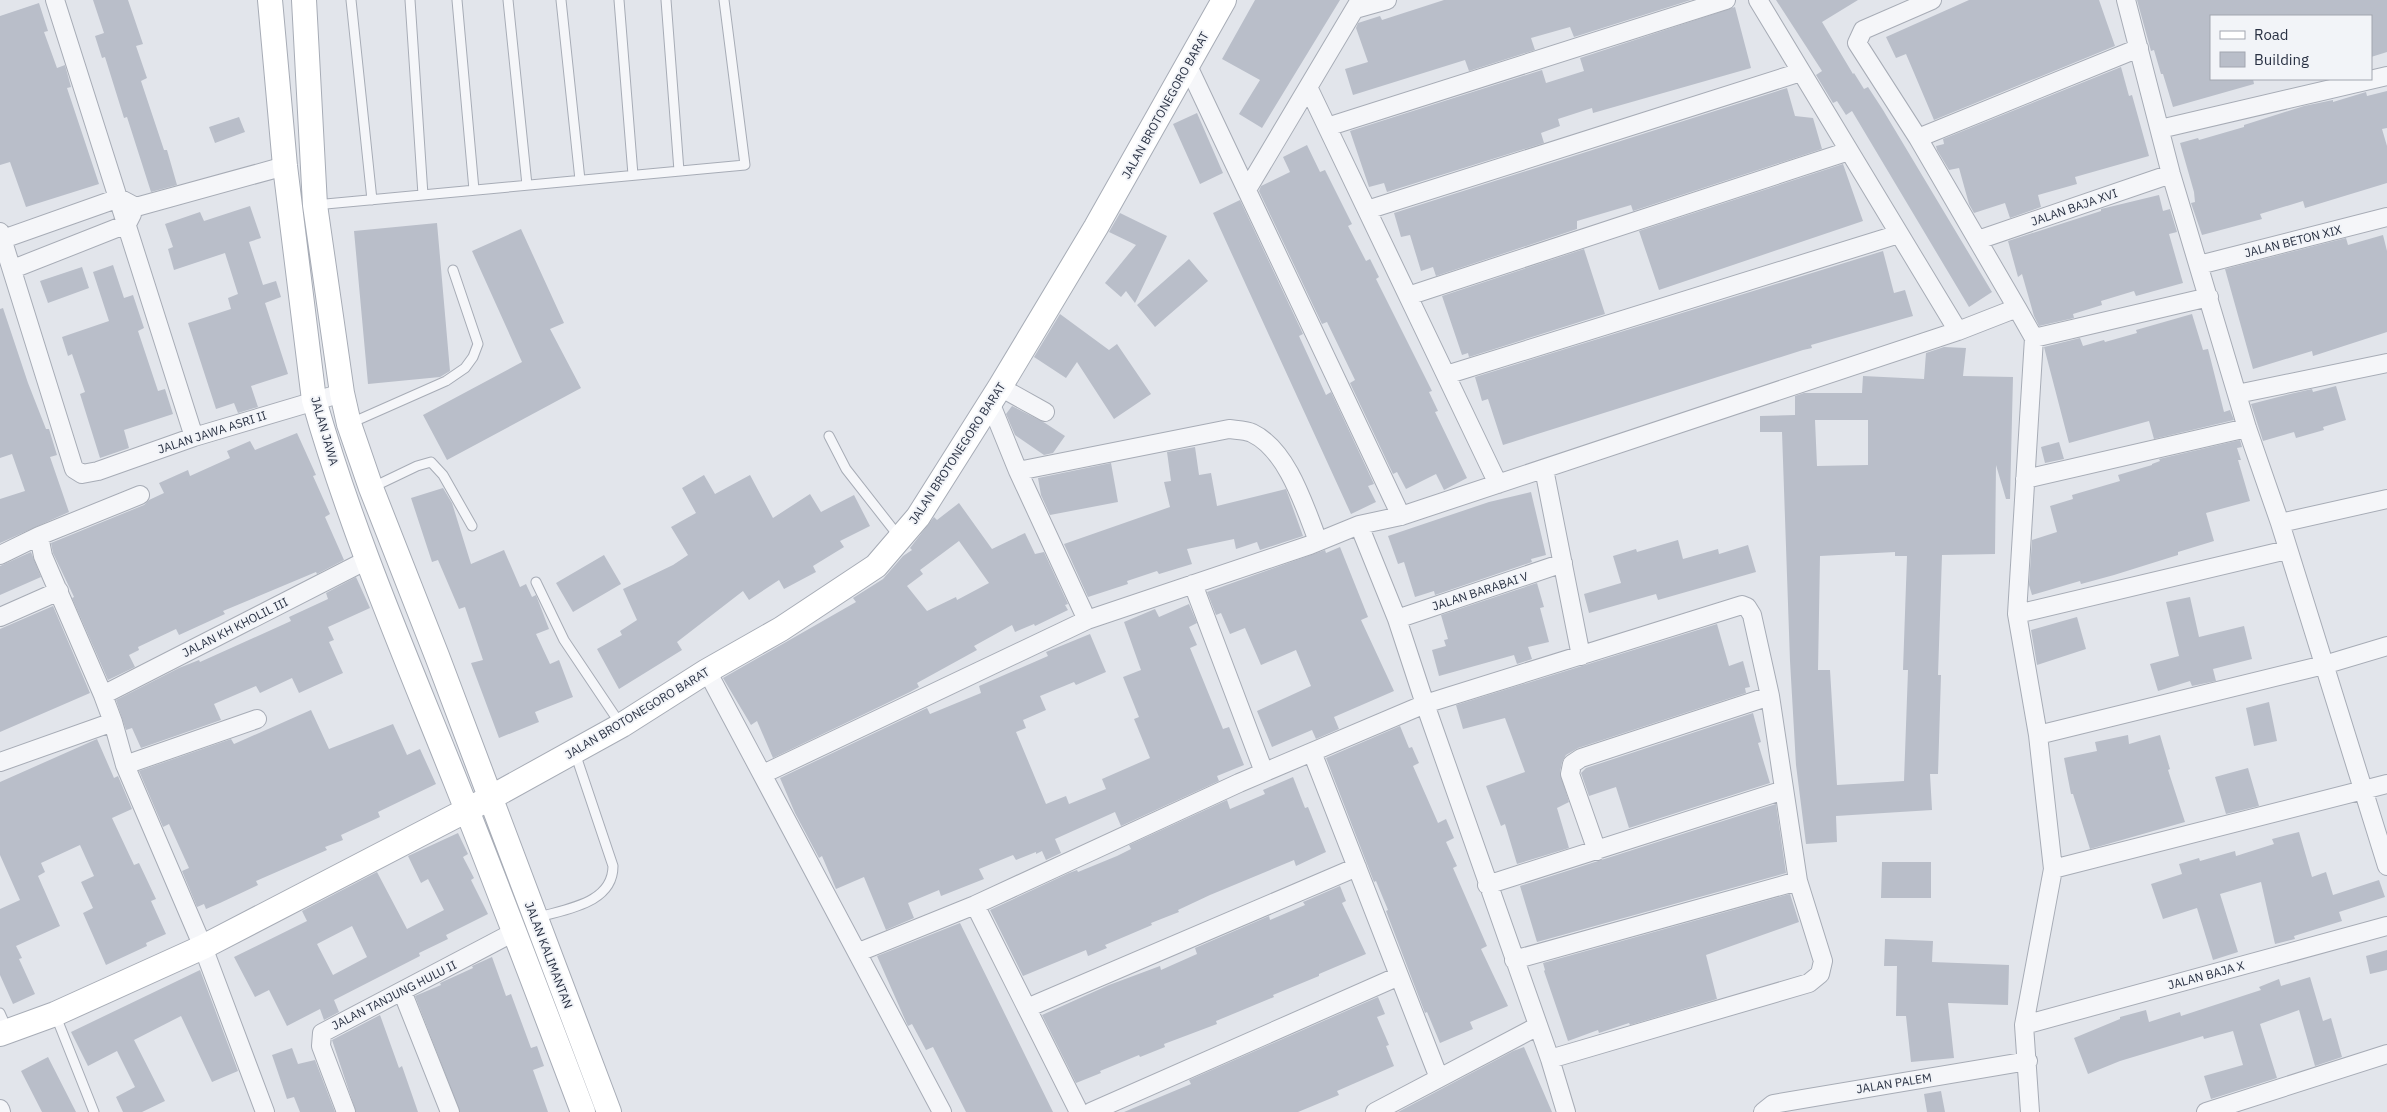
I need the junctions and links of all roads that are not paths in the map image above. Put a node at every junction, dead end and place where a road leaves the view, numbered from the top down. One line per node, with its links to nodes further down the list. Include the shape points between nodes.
1 (56, 0): 39 (street)
2 (270, 0): 30 (main road, JALAN JAWA)
3 (304, 0): 41 (main road, JALAN JAWA)
4 (351, 0): 40 (lane)
5 (410, 0): 38 (lane)
6 (457, 0): 37 (lane)
7 (508, 0): 35 (lane)
8 (561, 0): 34 (lane)
9 (619, 0): 33 (lane)
10 (666, 0): 31 (lane)
11 (724, 0): 31 (lane, via 744,164)
12 (1224, 0): 20 (main road, JALAN BROTONEGORO BARAT)
13 (1387, 0): 18 (street)
14 (1726, 0): 26 (street)
15 (1758, 0): 21 (street)
16 (1932, 0): 28 (street, via 1863,30 1857,43)
17 (2130, 1): 19 (street)
18 (1357, 5): 25 (street)
19 (2139, 48): 27 (street); 28 (street)
20 (1188, 66): 36 (street); 60 (main road, JALAN BROTONEGORO BARAT)
21 (1801, 72): 29 (street); 43 (street)
22 (2387, 76): 24 (street)
23 (2370, 80): 27 (street)
24 (2372, 80)
25 (1308, 87): 26 (street); 36 (street)
26 (1327, 127): 43 (street)
27 (2160, 129): 32 (street)
28 (1918, 138): 48 (street)
29 (1849, 151): 46 (street); 52 (street)
30 (285, 166): 42 (street); 62 (main road, JALAN JAWA)
31 (679, 171): 33 (lane)
32 (2171, 174): 48 (street, JALAN BAJA XVI); 49 (street)
33 (633, 175): 34 (lane)
34 (580, 180): 35 (lane)
35 (527, 185): 37 (lane)
36 (1248, 188): 75 (street)
37 (474, 190): 38 (lane)
38 (423, 195): 40 (lane)
39 (118, 198): 42 (street); 45 (street); 47 (street)
40 (372, 200): 41 (lane)
41 (315, 205): 59 (main road, JALAN JAWA)
42 (136, 207): 45 (street)
43 (1367, 210): 52 (street)
44 (2387, 217): 49 (street, JALAN BETON XIX)
45 (127, 224): 50 (street); 67 (street)
46 (1899, 234): 55 (street); 58 (street)
47 (1, 235): 50 (street)
48 (1978, 240): 54 (street)
49 (2199, 265): 53 (street)
50 (13, 269): 67 (street, JALAN JAWA ASRI II, via 74,469 82,474 98,471)
51 (453, 270): 64 (lane, via 478,344 473,357 446,381)
52 (1408, 296): 58 (street)
53 (2209, 297): 56 (street); 61 (street)
54 (2017, 308): 55 (street); 56 (street)
55 (1958, 331): 68 (street)
56 (2034, 338): 70 (street)
57 (2387, 363): 61 (street)
58 (1446, 375): 71 (street)
59 (342, 393): 62 (street, JALAN JAWA ASRI II); 64 (main road, JALAN JAWA)
60 (995, 394): 63 (street); 69 (street); 80 (main road, JALAN BROTONEGORO BARAT, via 918,517)
61 (2237, 394): 65 (street)
62 (314, 400): 67 (street, JALAN JAWA ASRI II); 84 (main road, JALAN JAWA)
63 (1045, 412)
64 (349, 424): 72 (main road, JALAN JAWA)
65 (2247, 428): 70 (street); 76 (street)
66 (829, 436): 80 (lane, via 846,469)
67 (194, 437)
68 (1544, 468): 71 (street); 85 (street)
69 (1018, 471): 81 (street, via 1229,429 1252,432 1284,464 1300,494); 92 (street)
70 (2025, 479): 89 (street)
71 (1498, 484): 75 (street)
72 (371, 488): 78 (lane, via 430,462 443,474); 113 (main road, JALAN JAWA)
73 (140, 495): 79 (street)
74 (2387, 499): 76 (street)
75 (1400, 516): 77 (street)
76 (2280, 523): 82 (street)
77 (1359, 524): 81 (street); 91 (street)
78 (472, 526)
79 (39, 536): 83 (street); 88 (street)
80 (900, 538): 96 (main road, JALAN BROTONEGORO BARAT, via 876,566 781,629)
81 (1318, 541): 87 (street)
82 (2287, 550): 89 (street); 95 (street)
83 (0, 555)
84 (367, 560): 97 (street, JALAN KH KHOLIL III); 114 (main road, JALAN JAWA)
85 (1563, 564): 91 (street, JALAN BARABAI V); 94 (street)
86 (536, 582): 102 (lane, via 564,640)
87 (1193, 584): 92 (street); 108 (street)
88 (59, 592): 90 (street); 97 (street)
89 (2017, 614): 103 (street)
90 (0, 617)
91 (1397, 619): 99 (street)
92 (1087, 620): 109 (street)
93 (2387, 646): 95 (street)
94 (1581, 656): 98 (street, via 1742,605 1752,615); 99 (street)
95 (2324, 664): 103 (street); 112 (street)
96 (707, 671): 102 (main road, JALAN BROTONEGORO BARAT); 109 (street)
97 (102, 695): 101 (street)
98 (1770, 696): 111 (street); 115 (street, via 1581,758 1572,764 1570,774)
99 (1424, 704): 105 (street); 120 (street)
100 (257, 719): 107 (street)
101 (113, 722): 106 (street); 107 (street)
102 (622, 725): 104 (main road, JALAN BROTONEGORO BARAT)
103 (2038, 734): 118 (street)
104 (575, 751): 113 (main road, JALAN BROTONEGORO BARAT); 122 (lane, via 613,866 613,878 592,901)
105 (1312, 752): 108 (street); 116 (street)
106 (0, 762)
107 (125, 765): 125 (street)
108 (1264, 772): 121 (street)
109 (763, 774): 126 (street)
110 (2387, 784): 112 (street)
111 (1784, 790): 115 (street); 119 (street)
112 (2362, 792): 117 (street); 118 (street)
113 (490, 798): 114 (main road, JALAN BROTONEGORO BARAT); 122 (main road, JALAN KALIMANTAN)
114 (467, 810): 124 (main road, JALAN KALIMANTAN); 125 (main road, JALAN BROTONEGORO BARAT)
115 (1597, 851): 120 (street)
116 (1357, 866): 128 (street); 130 (street)
117 (2387, 866)
118 (2052, 869): 132 (street)
119 (1798, 881): 127 (street); 136 (street, via 1823,961 1820,974 1810,983)
120 (1487, 885): 127 (street)
121 (975, 905): 126 (street); 130 (street)
122 (536, 918): 144 (main road, JALAN KALIMANTAN)
123 (2387, 926): 132 (street, JALAN BAJA X)
124 (514, 932): 129 (street, JALAN TANJUNG HULU II); 143 (main road, JALAN KALIMANTAN)
125 (203, 947): 131 (main road, JALAN BROTONEGORO BARAT); 140 (street)
126 (859, 952): 145 (street)
127 (1514, 960): 134 (street)
128 (1399, 976): 138 (street); 147 (street)
129 (402, 992): 141 (street, JALAN TANJUNG HULU II, via 322,1033 321,1046); 142 (street)
130 (1027, 1008): 146 (street)
131 (55, 1014): 133 (main road, JALAN BROTONEGORO BARAT); 139 (lane)
132 (2024, 1025): 137 (street)
133 (3, 1026)
134 (1538, 1026): 136 (street); 138 (street)
135 (2387, 1054): 152 (street)
136 (1550, 1059): 149 (street)
137 (2028, 1062): 150 (street, JALAN PALEM, via 1773,1104); 151 (street)
138 (1439, 1078): 148 (street)
139 (94, 1112)
140 (265, 1112)
141 (346, 1112)
142 (450, 1112)
143 (583, 1112)
144 (609, 1112)
145 (942, 1112)
146 (1079, 1112)
147 (1091, 1112)
148 (1374, 1112)
149 (1566, 1112)
150 (1763, 1112)
151 (2030, 1112)
152 (2206, 1112)

